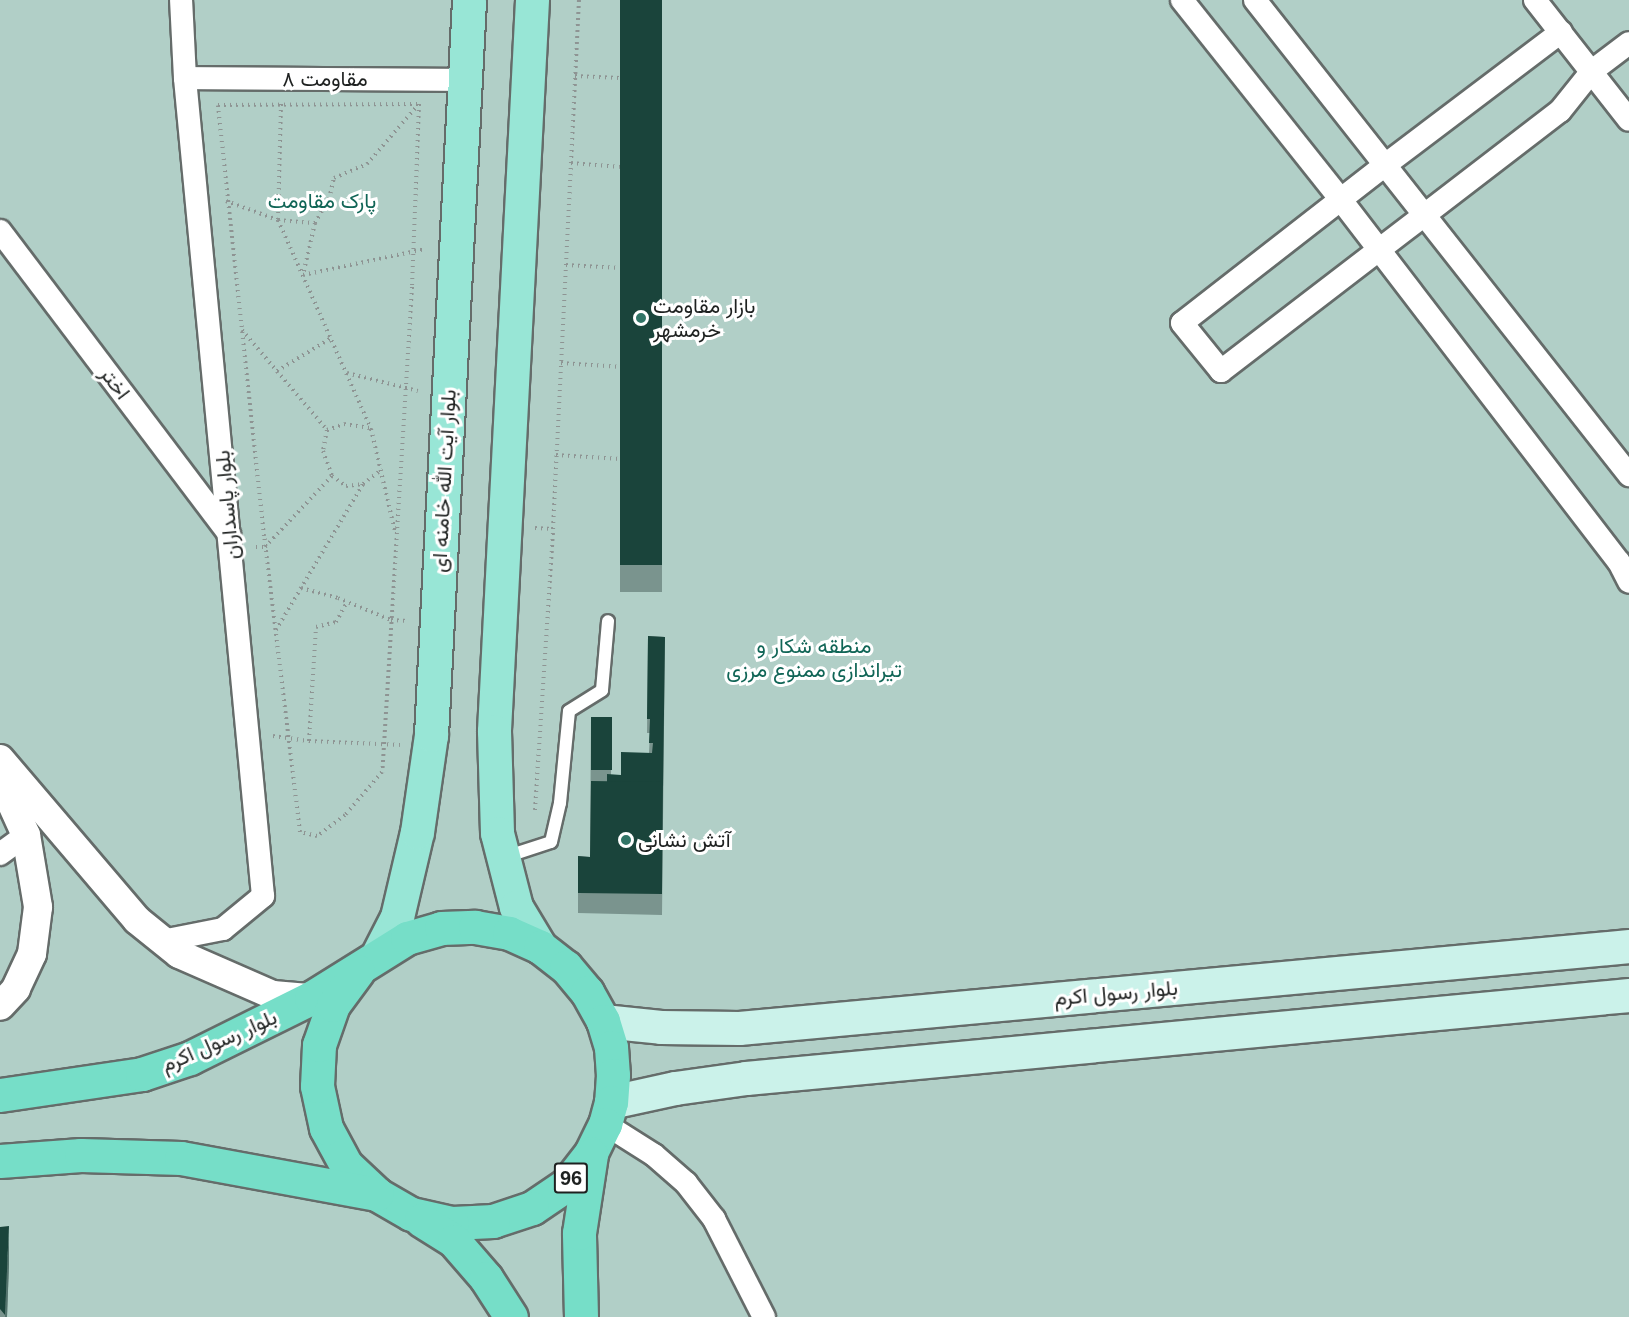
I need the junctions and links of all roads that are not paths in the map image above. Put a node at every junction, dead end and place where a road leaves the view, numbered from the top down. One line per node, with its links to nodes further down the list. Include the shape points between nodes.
1 (181, 0): 10 (street, بلوار پاسداران)
2 (469, 0): 11 (main road, بلوار آیت الله خامنه ای)
3 (532, 0): 25 (main road, via 494,731 497,833)
4 (1182, 0): 14 (street)
5 (1255, 0): 13 (street)
6 (1535, 0): 7 (street)
7 (1561, 32): 9 (street); 13 (street)
8 (1629, 43): 9 (street)
9 (1592, 71): 12 (street); 15 (street, via 1560,111)
10 (185, 78): 11 (street, مقاومت ۸); 19 (street, بلوار پاسداران)
11 (464, 80): 30 (main road, بلوار آیت الله خامنه ای, via 430,747 417,832 397,917)
12 (1629, 120)
13 (1385, 165): 14 (street); 15 (street)
14 (1341, 200): 17 (street); 17 (street, via 1182,323 1221,371)
15 (1424, 214): 17 (street); 18 (street)
16 (0, 231): 19 (street, اختر)
17 (1378, 249): 20 (street)
18 (1629, 476)
19 (231, 542): 27 (street, بلوار پاسداران, via 263,896 223,928)
20 (1626, 566)
21 (608, 621): 25 (lane, via 602,690 569,711 560,803 550,842)
22 (0, 759): 27 (street, via 137,920)
23 (0, 778): 24 (street)
24 (26, 835): 26 (street); 33 (street, via 38,907 32,954 16,989)
25 (518, 853): 29 (main road, via 516,907)
26 (0, 854)
27 (162, 940): 32 (street, via 178,954 228,977 273,994)
28 (1629, 946): 34 (main road, بلوار رسول اکرم, via 739,1028 661,1027)
29 (540, 947): 30 (highway, 96, via 509,933 441,928 407,938); 34 (highway, 96, via 566,967 587,992)
30 (368, 963): 32 (highway, بلوار رسول اکرم / 96); 38 (highway, 96, via 333,1005 319,1045 316,1086 326,1128 346,1165)
31 (1629, 995): 36 (main road, via 746,1077)
32 (311, 998): 35 (highway, بلوار رسول اکرم / 96, via 190,1058 142,1074)
33 (0, 1006)
34 (603, 1021): 36 (highway, 96, via 613,1075)
35 (0, 1095)
36 (602, 1126): 39 (highway, 96, via 566,1185 532,1208 493,1221 452,1223); 41 (highway, 96, via 579,1233); 42 (street, via 654,1155 686,1183 714,1219)
37 (0, 1161): 38 (highway, 96, via 81,1155 181,1158)
38 (377, 1194): 39 (highway, 96)
39 (411, 1214): 40 (highway, 96, via 454,1241 486,1278)
40 (511, 1317)
41 (581, 1317)
42 (764, 1317)

